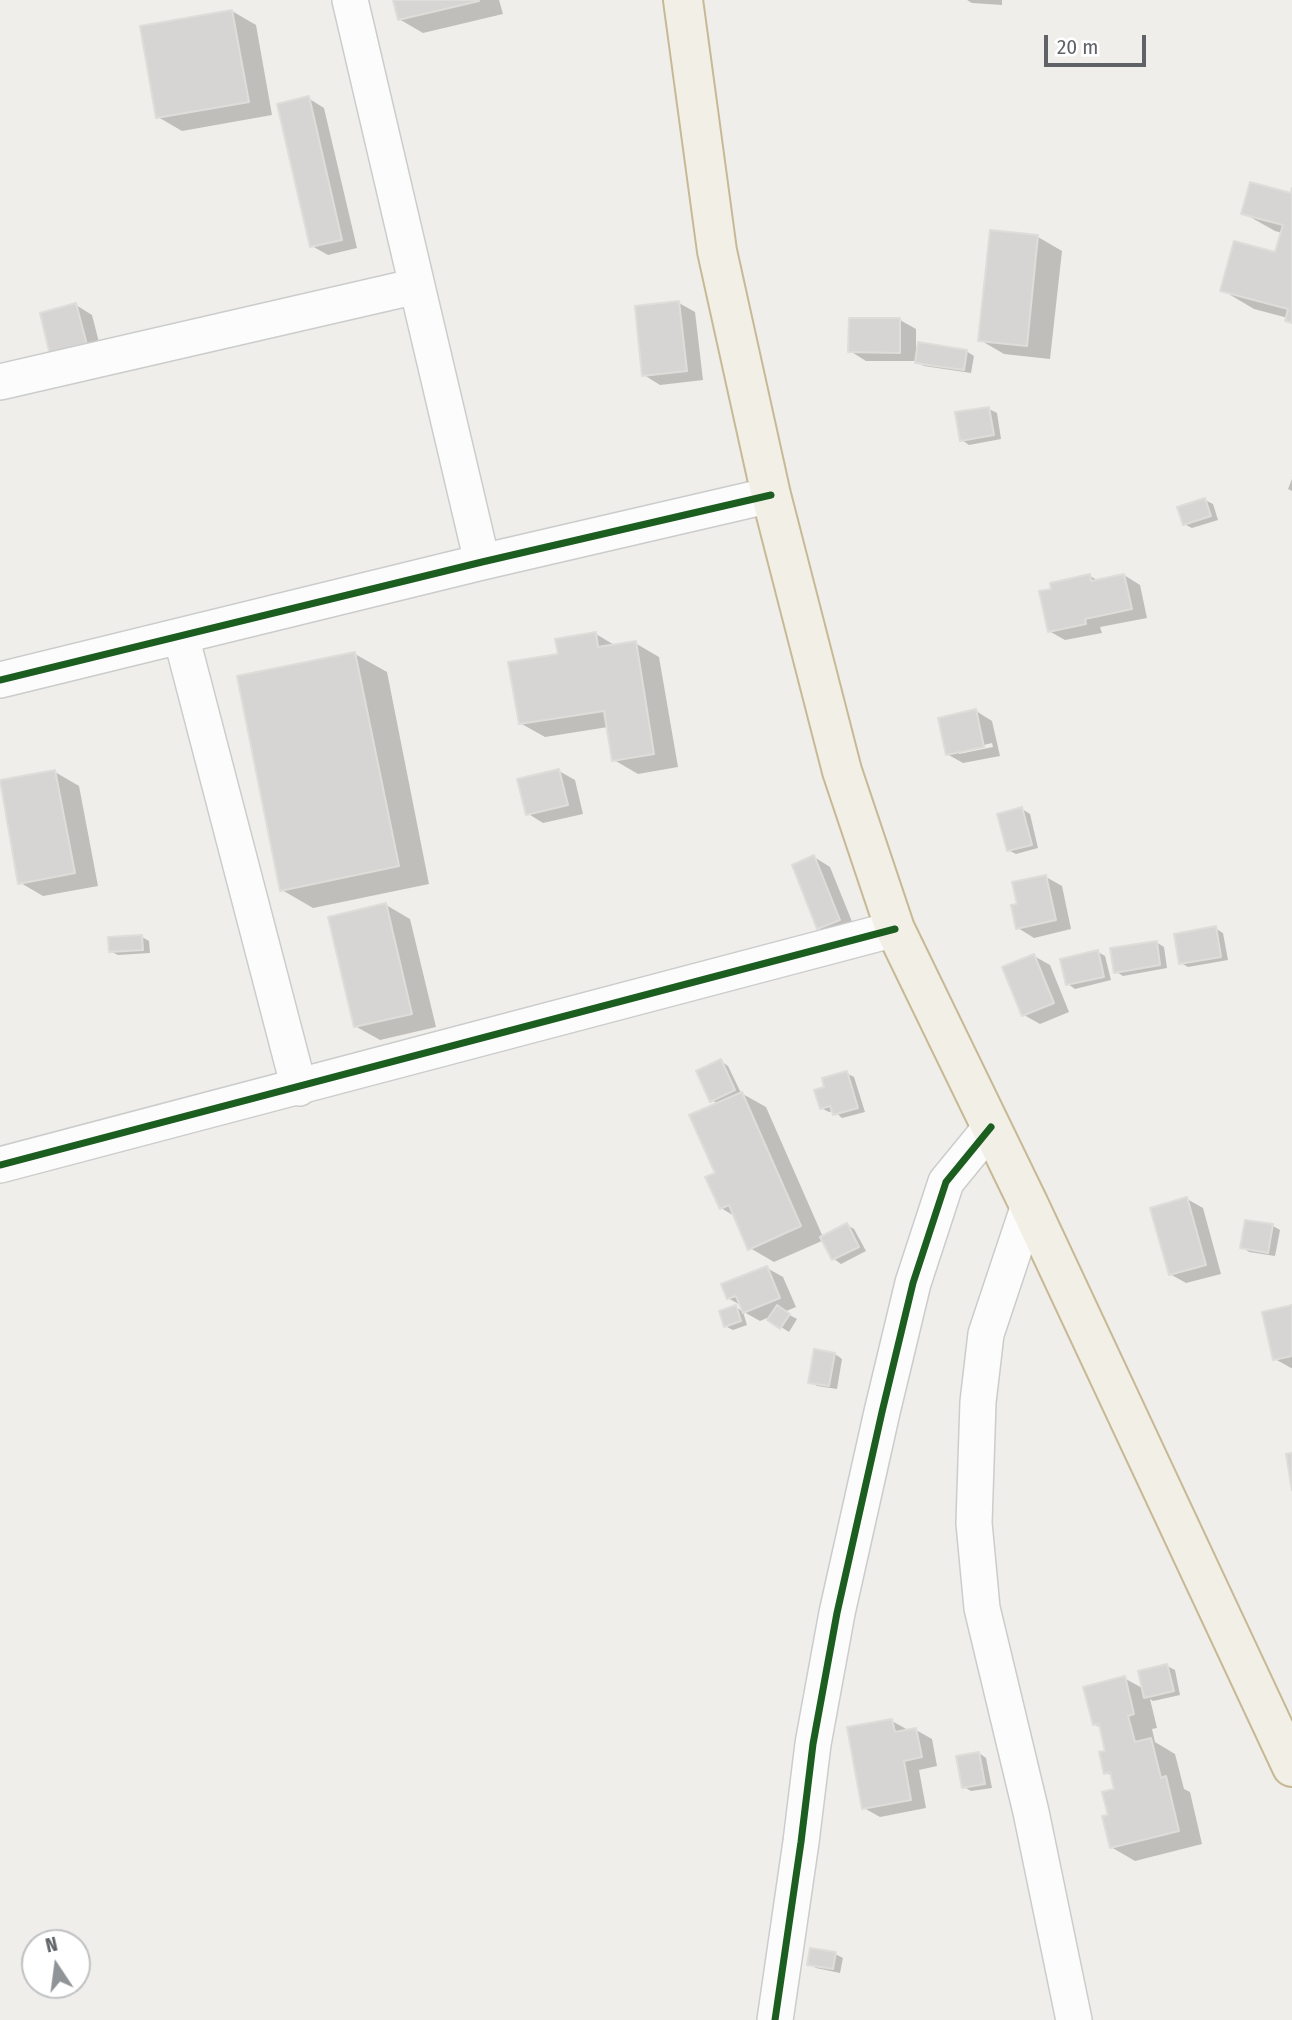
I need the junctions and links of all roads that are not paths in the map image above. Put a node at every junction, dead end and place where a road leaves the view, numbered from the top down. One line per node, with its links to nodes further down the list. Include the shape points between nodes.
1 (350, 0): 3 (street)
2 (683, 0): 5 (highway, via 718,251)
3 (417, 286): 4 (street); 6 (street)
4 (0, 382)
5 (771, 495): 6 (street); 9 (highway, via 842,771)
6 (482, 562): 7 (street)
7 (181, 636): 8 (street); 10 (street)
8 (0, 680)
9 (895, 929): 10 (street); 11 (highway)
10 (299, 1088): 12 (street)
11 (991, 1127): 13 (highway); 15 (street, via 946,1182 913,1283 894,1361 837,1613 813,1744)
12 (0, 1165)
13 (1029, 1205): 14 (highway); 16 (street, via 986,1334 978,1402 974,1523 982,1608)
14 (1292, 1767)
15 (775, 2020)
16 (1074, 2020)

